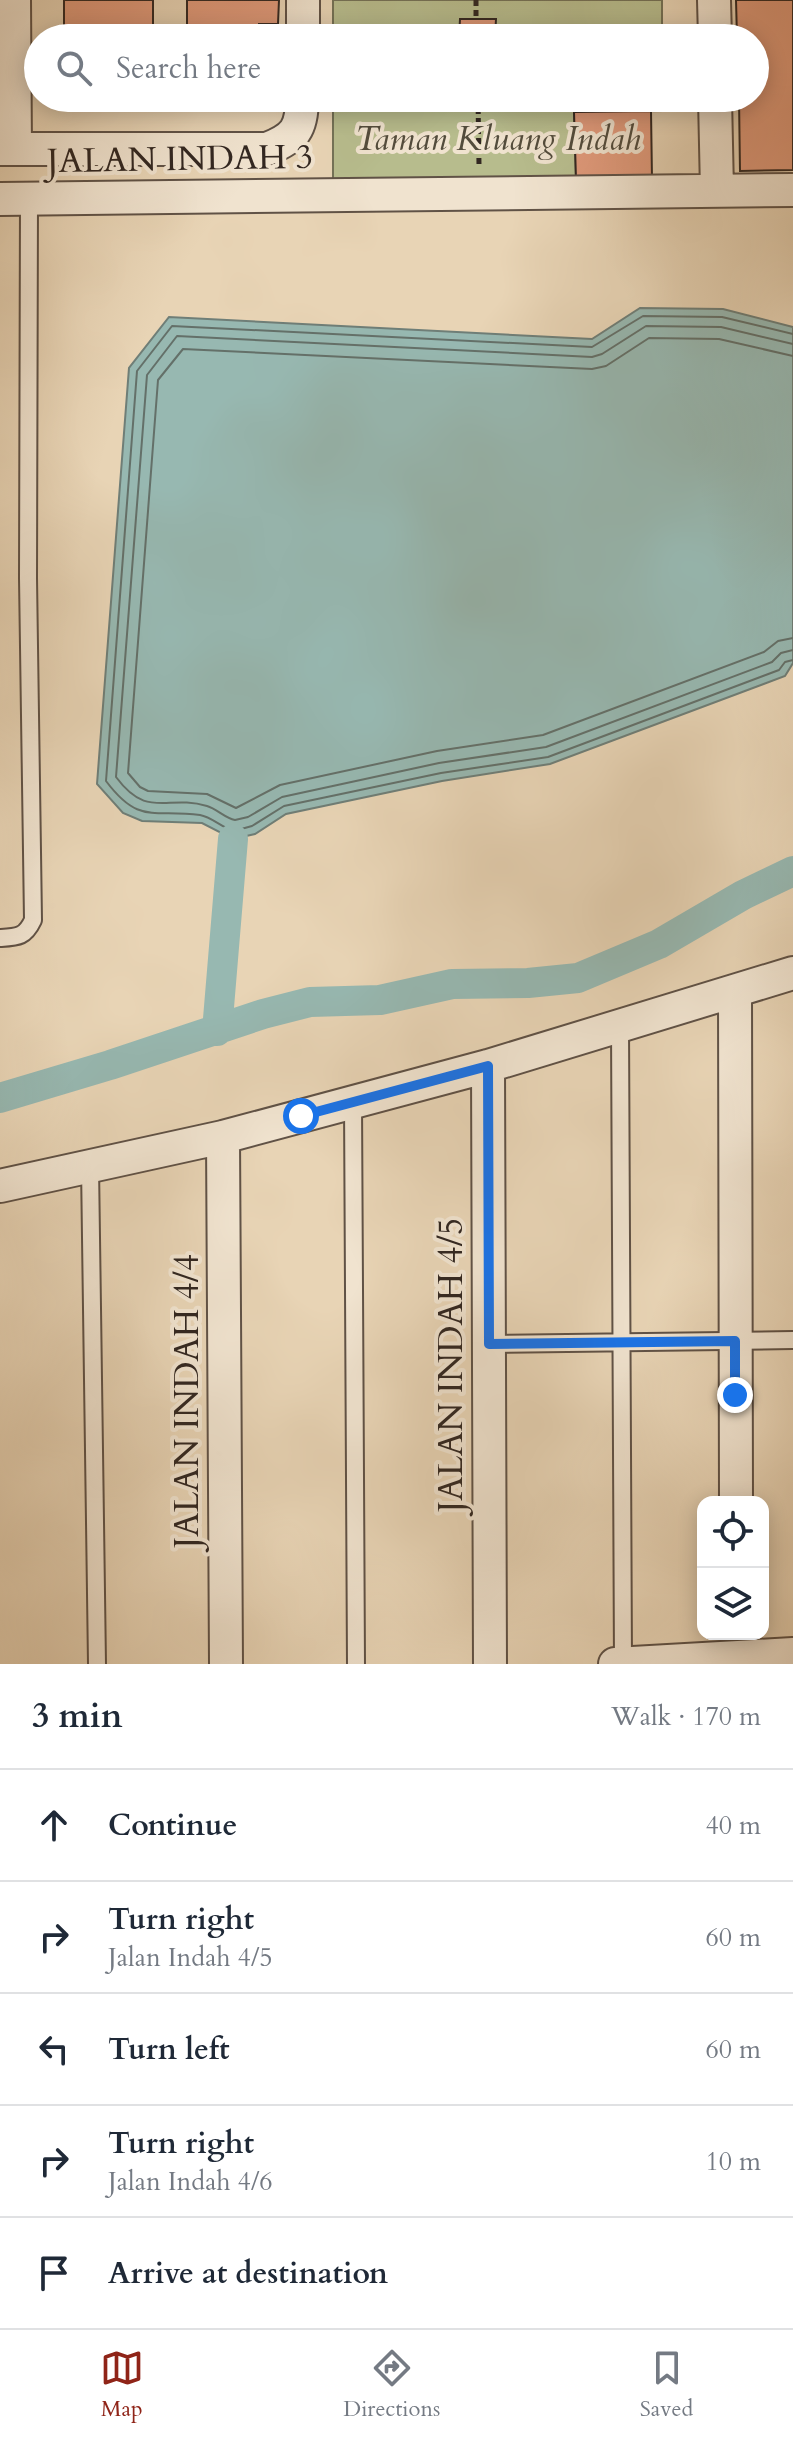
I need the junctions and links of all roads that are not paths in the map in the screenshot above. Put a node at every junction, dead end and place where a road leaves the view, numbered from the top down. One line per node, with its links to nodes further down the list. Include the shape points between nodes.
1 (14, 0): 8 (street)
2 (303, 0): 4 (street)
3 (714, 0): 5 (street)
4 (303, 24)
5 (715, 24)
6 (302, 112): 8 (street, via 288,141 267,149)
7 (715, 112): 10 (street)
8 (7, 149)
9 (793, 190): 10 (street, JALAN INDAH 3)
10 (717, 191): 11 (street, JALAN INDAH 3)
11 (14, 199): 12 (lane, via 28,578 33,920 20,937)
12 (0, 938)
13 (793, 973): 14 (street)
14 (735, 991): 15 (street); 22 (street)
15 (620, 1026): 16 (street); 23 (lane)
16 (488, 1066): 17 (street); 24 (street, JALAN INDAH 4/5)
17 (353, 1102): 18 (street); 30 (lane)
18 (223, 1137): 19 (street); 29 (street, JALAN INDAH 4/4)
19 (90, 1166): 20 (street); 28 (lane)
20 (0, 1186)
21 (793, 1340): 22 (lane)
22 (735, 1341): 23 (lane); 25 (street)
23 (622, 1343): 24 (lane); 33 (lane)
24 (489, 1344): 31 (street, JALAN INDAH 4/5)
25 (736, 1496)
26 (736, 1646): 27 (street); 33 (street)
27 (793, 1654)
28 (97, 1664)
29 (226, 1664)
30 (356, 1664)
31 (490, 1664)
32 (615, 1664): 33 (street)
33 (623, 1664)

